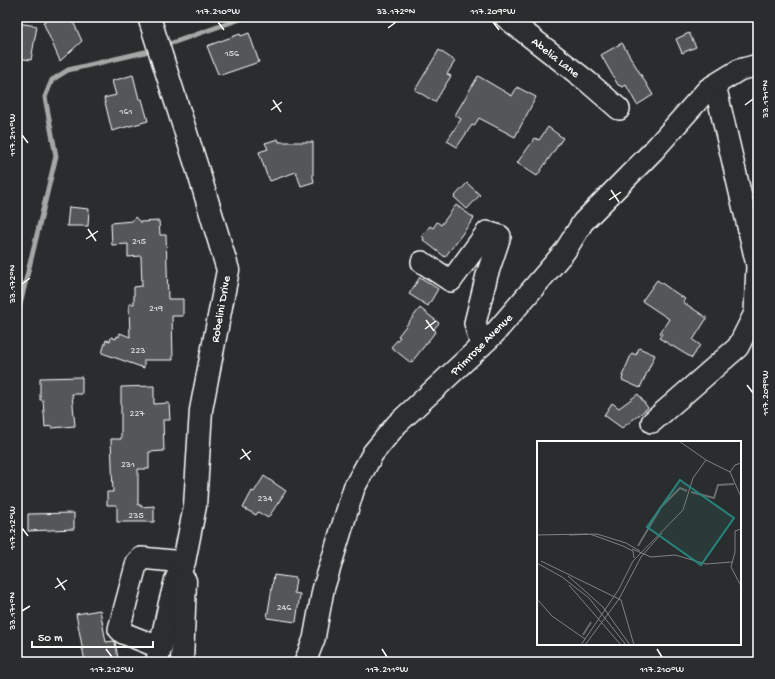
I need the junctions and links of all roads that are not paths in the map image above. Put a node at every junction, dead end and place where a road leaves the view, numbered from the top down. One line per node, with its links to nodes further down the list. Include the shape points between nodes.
1 (149, 17): 9 (main road, Robelini Drive, via 228,270 201,410 195,506)
2 (505, 17): 5 (street, Abelia Lane)
3 (758, 65): 4 (street, Primrose Avenue, via 739,70)
4 (715, 85): 7 (street, Primrose Avenue, via 708,89 653,152 583,222 565,251); 8 (street, via 757,264 755,313 738,347)
5 (619, 109)
6 (422, 262): 7 (street, via 451,281 487,232 500,236 487,275 476,323)
7 (481, 346): 12 (street, Primrose Avenue, via 397,424 373,453 354,488 323,590 314,639)
8 (652, 422)
9 (184, 562): 10 (main road, via 174,588); 10 (street, via 141,558 137,562 119,629); 11 (main road)
10 (159, 655)
11 (182, 662)
12 (305, 662)

